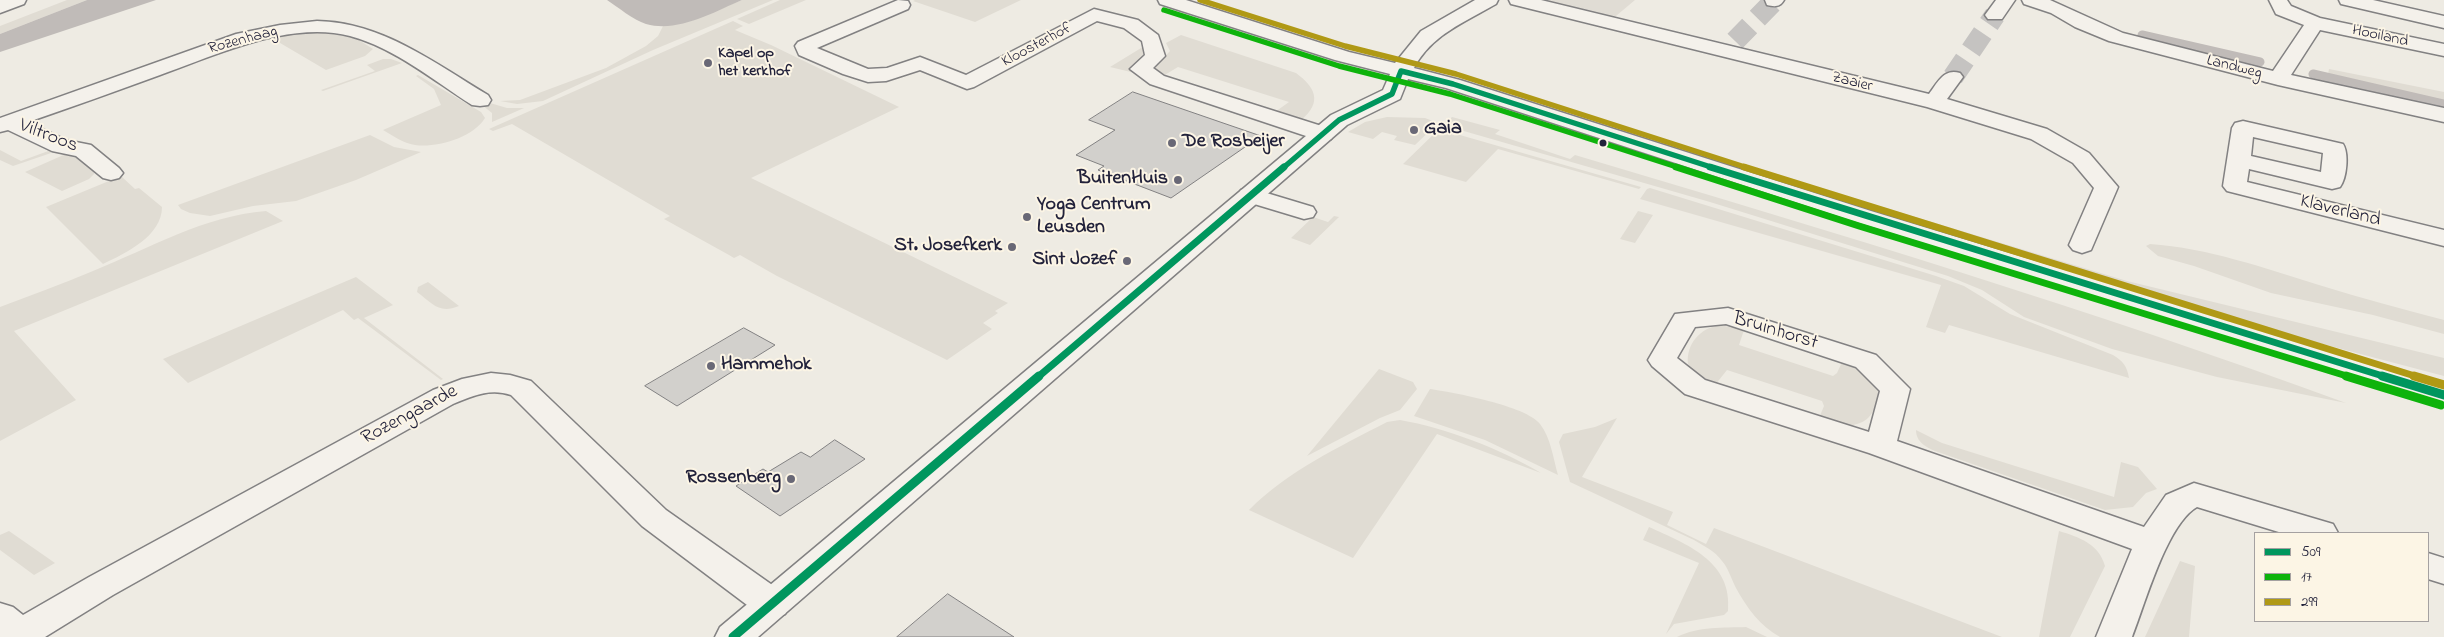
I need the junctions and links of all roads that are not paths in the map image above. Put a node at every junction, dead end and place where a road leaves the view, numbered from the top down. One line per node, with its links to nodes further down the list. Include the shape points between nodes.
1 (18, 0): 9 (street)
2 (1167, 0): 13 (street)
3 (1489, 0): 13 (street, via 1428,35)
4 (1518, 0): 17 (street, Zaaier, via 1730,47)
5 (2031, 0): 15 (street, Landweg, via 2058,9 2116,38)
6 (2278, 0): 11 (street, Hooiland, via 2283,10)
7 (2348, 0): 10 (street, Hooiland)
8 (901, 5): 20 (street, Kloosterhof, via 805,46 806,51 873,76 920,63 967,83 1094,15 1131,24 1152,39 1155,56 1140,69 1157,80)
9 (0, 7)
10 (2444, 22)
11 (2316, 23): 12 (street, Hooiland); 15 (street)
12 (2444, 50)
13 (1401, 71): 20 (street, via 1392,94); 27 (street, via 1453,84 1862,216)
14 (1953, 77): 17 (street)
15 (2278, 79): 18 (street, Landweg)
16 (480, 100): 19 (street, Rozenhaag, via 370,36 342,28 309,27 243,38)
17 (1934, 102): 26 (street, Zaaier, via 2038,134 2081,158 2106,187)
18 (2444, 116)
19 (4, 123): 22 (street, Viltroos, via 60,146 83,150)
20 (1331, 127): 23 (street)
21 (2239, 160): 25 (street, Klaverland, via 2224,184)
22 (111, 173)
23 (1250, 195): 24 (street); 33 (street)
24 (1304, 212)
25 (2444, 238)
26 (2082, 245)
27 (2444, 395)
28 (1880, 446): 28 (street, Bruinhorst, via 1895,389 1866,361 1728,316 1685,320 1662,360 1695,386); 30 (street, Bruinhorst)
29 (2318, 532): 30 (street, via 2194,494 2178,502)
30 (2151, 543): 36 (street)
31 (2429, 566): 32 (street)
32 (2444, 571)
33 (772, 604): 34 (street, Rozengaarde, via 654,518 521,388 504,382 488,382 465,387 443,397 101,586); 35 (street)
34 (12, 629)
35 (732, 637)
36 (2114, 637)

